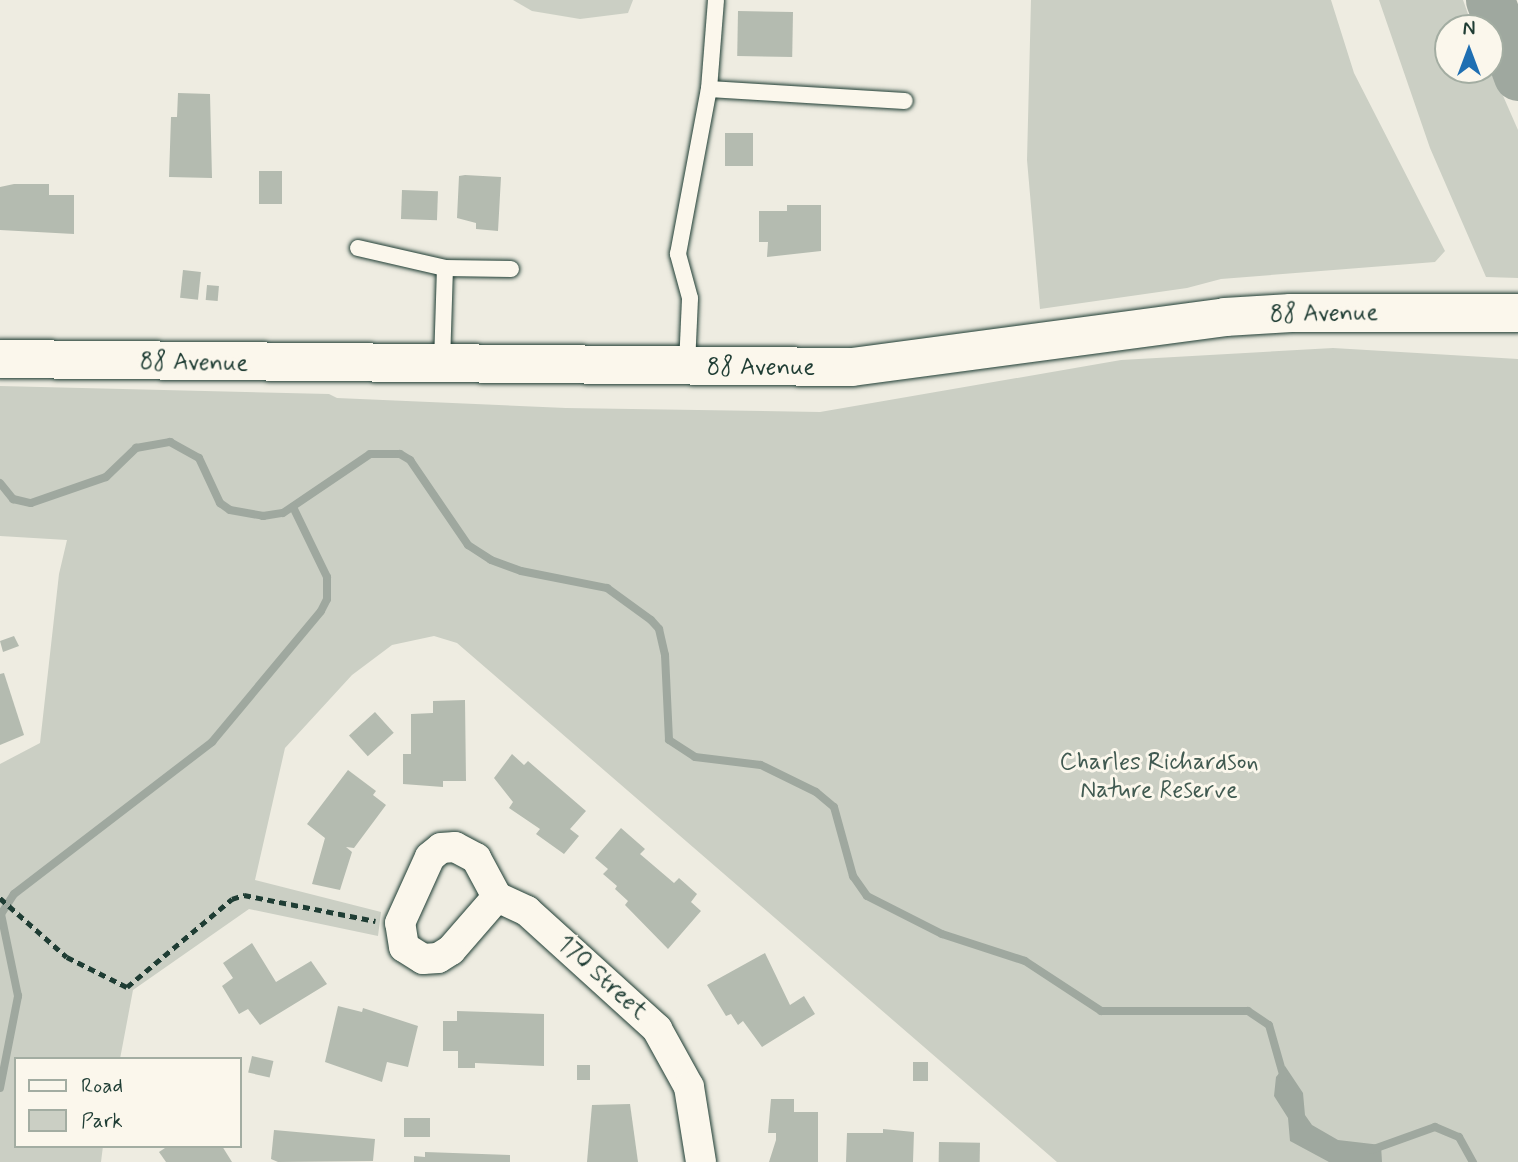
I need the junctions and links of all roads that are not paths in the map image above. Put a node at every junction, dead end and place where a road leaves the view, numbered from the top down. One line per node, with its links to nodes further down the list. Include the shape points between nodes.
1 (716, 0): 2 (lane)
2 (709, 89): 3 (lane); 10 (lane, via 678,254 690,298)
3 (905, 101)
4 (358, 248): 5 (lane)
5 (445, 268): 6 (lane); 9 (lane)
6 (511, 269)
7 (1518, 313): 10 (main road, 88 Avenue, via 1225,317 895,365)
8 (0, 359): 9 (main road, 88 Avenue)
9 (442, 366): 10 (main road, 88 Avenue)
10 (687, 367)
11 (497, 897): 11 (street, via 452,950 423,959 407,951 400,923 426,863 441,848 471,853); 12 (street, 170 Street, via 527,911 657,1029 689,1087)
12 (701, 1162)

